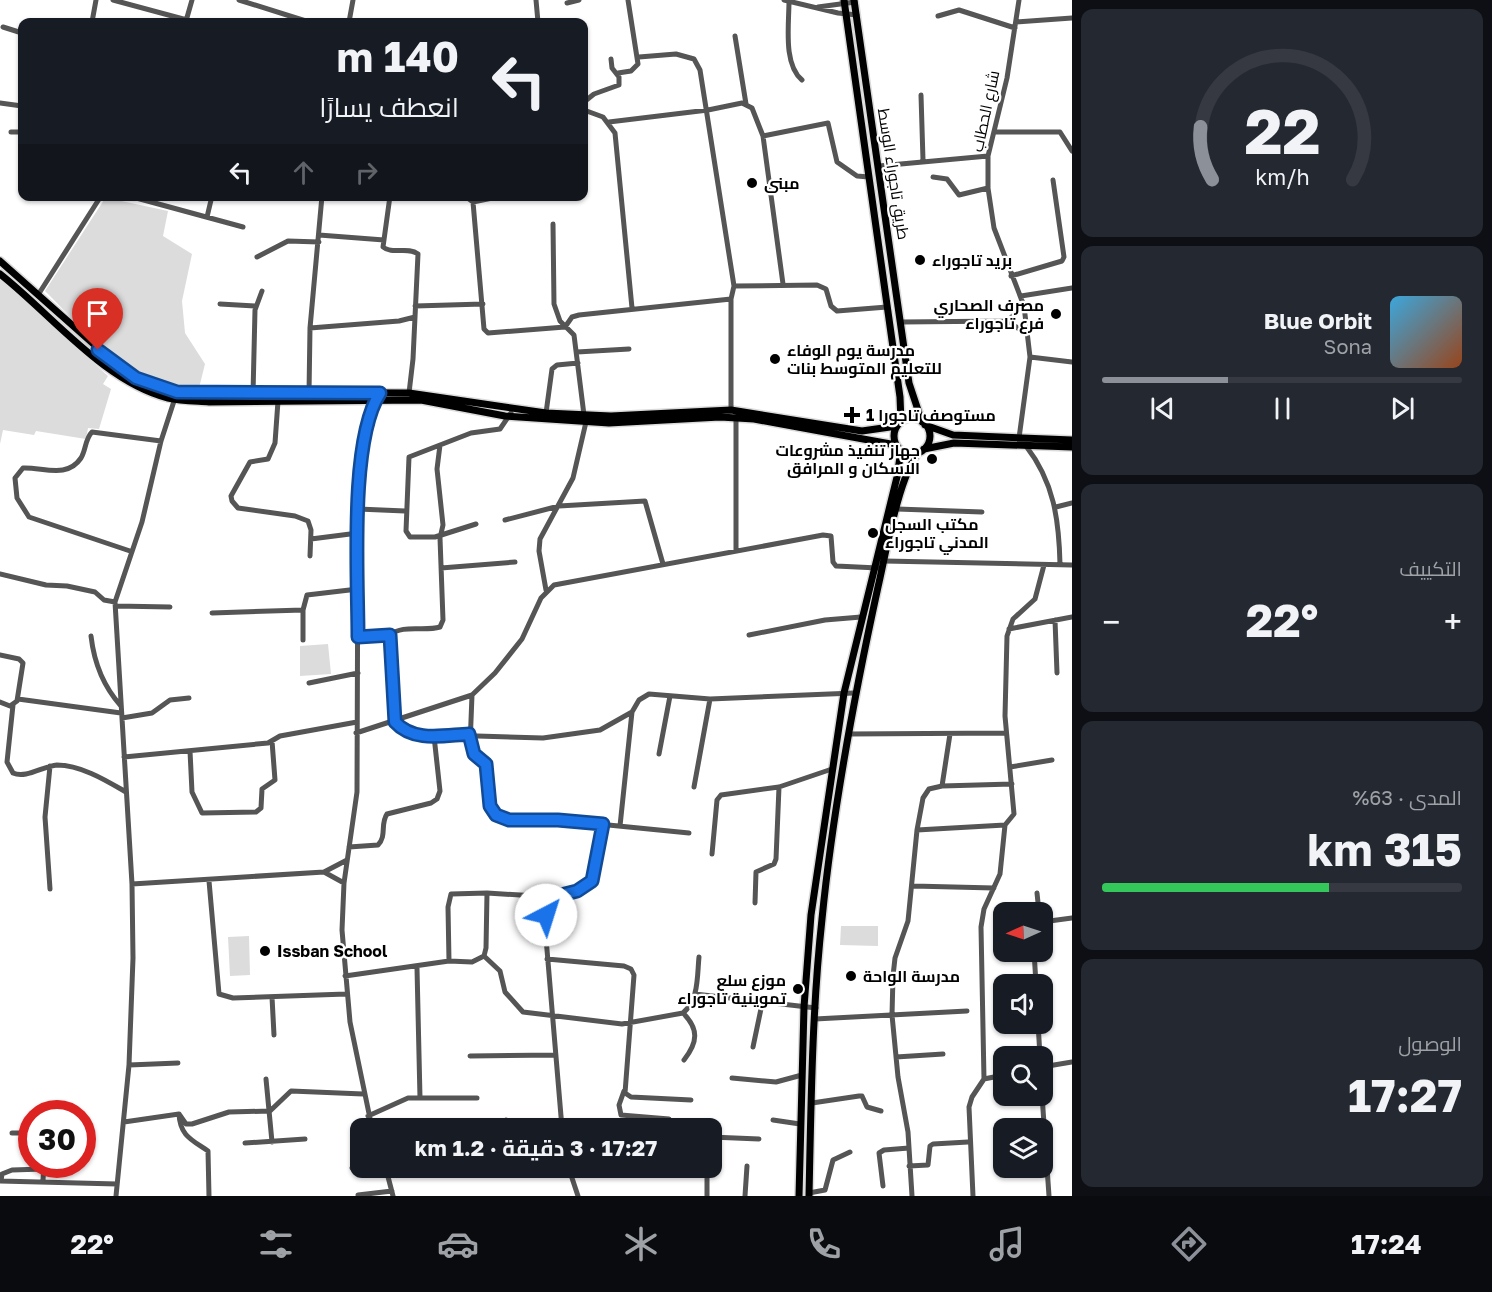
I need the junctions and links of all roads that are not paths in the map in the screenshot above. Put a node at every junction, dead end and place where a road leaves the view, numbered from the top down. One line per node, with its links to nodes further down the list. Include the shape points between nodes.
1 (96, 0): 19 (street)
2 (113, 0): 13 (street)
3 (192, 0): 21 (street)
4 (239, 0): 22 (street)
5 (353, 0): 23 (street)
6 (536, 0): 24 (street)
7 (579, 0): 14 (street)
8 (628, 0): 30 (street)
9 (1019, 0): 26 (street, شارع الحطاب)
10 (787, 1): 15 (street); 33 (street, via 791,59 795,74)
11 (844, 1): 12 (street); 15 (street); 16 (main road)
12 (854, 1): 17 (main road, طريق تاجوراء الوسط)
13 (132, 2): 20 (street)
14 (567, 3)
15 (818, 6): 16 (street)
16 (846, 14): 17 (street); 50 (main road)
17 (857, 15): 49 (main road, طريق تاجوراء الوسط)
18 (938, 16): 26 (street, via 959,10)
19 (93, 18)
20 (177, 18)
21 (187, 18)
22 (296, 18)
23 (349, 18)
24 (538, 18)
25 (1072, 18): 26 (street)
26 (1016, 25): 44 (street, شارع الحطاب)
27 (3, 27): 28 (street)
28 (18, 32)
29 (735, 36): 37 (street)
30 (639, 57): 32 (street, via 636,68); 39 (street, via 676,54 694,59)
31 (611, 59): 32 (street, via 612,68)
32 (618, 73): 35 (street, via 616,87)
33 (802, 81)
34 (921, 94): 48 (street)
35 (588, 99)
36 (0, 103): 38 (street)
37 (746, 104): 39 (street); 45 (street, via 758,117)
38 (18, 105)
39 (708, 110): 41 (street); 72 (street)
40 (588, 111): 41 (street)
41 (609, 122): 84 (street, via 616,141)
42 (11, 132): 43 (street)
43 (18, 132)
44 (994, 132): 46 (street, via 1060,132); 47 (street, شارع الحطاب)
45 (763, 136): 50 (street, via 828,123 837,162 857,176); 71 (street)
46 (1072, 151)
47 (988, 156): 48 (street); 53 (street, شارع الحطاب)
48 (923, 160): 49 (street)
49 (879, 166): 87 (main road, طريق تاجوراء الوسط)
50 (869, 177): 83 (main road)
51 (933, 177): 53 (street, via 946,179 959,195)
52 (1053, 180): 70 (street, via 1064,257 1054,264)
53 (988, 188): 70 (street, شارع الحطاب, via 994,228)
54 (98, 201): 75 (street)
55 (148, 201): 61 (street)
56 (211, 201): 61 (street)
57 (322, 201): 64 (street)
58 (389, 201): 65 (street)
59 (478, 201): 60 (street)
60 (473, 202): 79 (street)
61 (207, 217): 63 (street)
62 (554, 224): 88 (street, via 554,304)
63 (243, 227)
64 (319, 235): 65 (street); 66 (street)
65 (384, 240): 81 (street, via 384,249 413,250 418,254)
66 (319, 242): 67 (street, via 288,241); 89 (street)
67 (257, 257)
68 (0, 261): 75 (main road)
69 (0, 274): 92 (main road)
70 (1011, 276): 76 (street, شارع الحطاب)
71 (783, 284): 72 (street); 83 (street, via 821,286 828,291 831,306 837,311)
72 (734, 286): 77 (street)
73 (1072, 288): 76 (street)
74 (262, 291): 80 (street)
75 (38, 295): 92 (main road)
76 (1021, 296): 82 (street, شارع الحطاب)
77 (730, 299): 84 (street); 104 (street)
78 (220, 304): 80 (street)
79 (483, 304): 81 (street); 88 (street, via 484,329 488,333)
80 (255, 306): 100 (street)
81 (415, 306): 85 (street)
82 (1024, 306): 86 (street); 90 (street, شارع الحطاب)
83 (887, 307): 110 (main road)
84 (632, 308): 88 (street, via 574,316)
85 (415, 317): 89 (street); 99 (street)
86 (1007, 321): 87 (street); 90 (street)
87 (902, 322): 109 (main road, طريق تاجوراء الوسط, via 912,397)
88 (565, 327): 93 (street, via 572,331)
89 (310, 328): 97 (street)
90 (1027, 334): 94 (street, شارع الحطاب)
91 (628, 349): 93 (street)
92 (95, 352): 101 (main road, via 133,384)
93 (577, 352): 96 (street)
94 (1030, 357): 95 (street); 112 (street, شارع الحطاب)
95 (1072, 362)
96 (578, 363): 106 (street, via 552,369); 108 (street)
97 (309, 393): 98 (main road); 100 (main road)
98 (380, 393): 99 (main road); 103 (street)
99 (409, 393): 105 (main road)
100 (253, 394): 101 (main road)
101 (176, 396): 102 (main road); 114 (street)
102 (278, 400): 103 (main road); 131 (street, via 274,449 268,459 250,462 231,496 232,501 237,508 304,519 310,526)
103 (375, 400): 105 (main road, via 422,400); 123 (street, via 363,445)
104 (731, 410): 108 (main road); 111 (main road)
105 (511, 413): 106 (main road); 108 (main road); 115 (street, via 500,429 471,433)
106 (546, 413): 108 (main road)
107 (736, 418): 108 (main road); 111 (main road); 132 (street)
108 (585, 419): 121 (street, via 573,478)
109 (923, 423): 110 (main road, via 911,419); 112 (main road, via 953,435); 119 (main road, via 929,434)
110 (899, 424): 111 (main road, via 862,431); 118 (main road, via 894,436)
111 (824, 428): 118 (main road)
112 (1019, 438): 113 (main road)
113 (1072, 440)
114 (161, 441): 133 (street, via 142,522); 133 (street, via 92,432 82,456 71,467 56,472 23,468 15,478 17,498 29,517)
115 (440, 445): 125 (street, via 409,457); 130 (street, via 437,469)
116 (1026, 446): 117 (main road); 119 (main road, via 954,442); 122 (street, via 1041,467)
117 (1072, 447)
118 (898, 448): 119 (main road, via 906,453); 142 (main road, via 897,477)
119 (921, 451): 124 (main road, via 910,466)
120 (1072, 503): 122 (street)
121 (559, 506): 127 (street); 136 (street, via 645,501); 145 (street, via 540,540)
122 (1056, 507): 137 (street)
123 (358, 509): 125 (street); 129 (street)
124 (897, 509): 126 (street); 138 (main road)
125 (405, 511): 130 (street, via 410,537)
126 (982, 512)
127 (505, 520)
128 (476, 524): 130 (street)
129 (358, 533): 131 (street); 144 (street)
130 (441, 535): 141 (street)
131 (311, 539): 134 (street)
132 (736, 550): 136 (street); 142 (street, via 828,535 836,566)
133 (130, 551): 146 (street)
134 (310, 556)
135 (515, 562): 141 (street)
136 (663, 564): 145 (street, via 563,582)
137 (1060, 564): 139 (street); 140 (street)
138 (883, 565): 139 (street); 142 (street); 164 (main road)
139 (1044, 565): 153 (street, via 1035,599)
140 (1072, 565)
141 (441, 568): 155 (street, via 440,627 408,629)
142 (873, 568): 150 (main road)
143 (0, 574): 146 (street, via 95,592)
144 (358, 589): 148 (street, via 309,594); 157 (street)
145 (546, 590): 165 (street, via 522,639)
146 (116, 604): 147 (street); 172 (street)
147 (170, 607)
148 (303, 610): 149 (street); 158 (street)
149 (212, 613)
150 (861, 616): 154 (street); 163 (main road)
151 (1072, 616): 152 (street)
152 (1055, 620): 153 (street); 161 (street)
153 (1009, 629): 178 (street)
154 (749, 634)
155 (390, 635): 157 (street); 176 (street)
156 (91, 636): 172 (street, via 96,662 110,693)
157 (358, 637): 160 (street)
158 (303, 640)
159 (0, 655): 168 (street, via 22,661)
160 (358, 673): 162 (street); 175 (street)
161 (1057, 673)
162 (309, 683)
163 (844, 693): 164 (street); 169 (street); 190 (main road)
164 (854, 693): 180 (main road)
165 (472, 695): 176 (street); 179 (street)
166 (670, 696): 169 (street); 173 (street, via 642,696); 185 (street)
167 (189, 698): 174 (street, via 170,700 152,713)
168 (18, 699): 171 (street); 174 (street)
169 (710, 699): 193 (street)
170 (0, 702): 171 (street)
171 (13, 705): 188 (street, via 9,769 20,775)
172 (121, 706): 174 (street)
173 (632, 712): 179 (street, via 600,730 558,737); 198 (street)
174 (122, 715): 186 (street)
175 (357, 722): 177 (street); 183 (street, via 280,736)
176 (395, 722): 177 (street); 182 (street, via 407,733)
177 (356, 733): 201 (street, via 357,792)
178 (1006, 733): 181 (street); 189 (street)
179 (469, 734): 182 (street); 196 (street, via 474,754 486,764 490,806 496,815 509,820)
180 (848, 734): 181 (street); 229 (main road, via 826,882)
181 (950, 734): 192 (street)
182 (434, 736): 201 (street, via 440,791 437,799 387,814 383,820 383,839 378,845)
183 (272, 741): 184 (street); 184 (street, via 275,780 262,789 261,808 257,812 202,813 192,792)
184 (190, 752): 186 (street)
185 (659, 754)
186 (124, 757): 195 (street)
187 (1052, 760): 189 (street)
188 (50, 766): 195 (street, via 89,773); 210 (street, via 45,818)
189 (1010, 766): 191 (street)
190 (832, 769): 194 (street); 228 (main road, via 811,915)
191 (1012, 784): 192 (street); 197 (street, via 1014,814)
192 (942, 786): 199 (street, via 926,792)
193 (694, 787)
194 (779, 787): 202 (street, via 721,795 717,800); 215 (street, via 776,858 774,864 756,872)
195 (126, 792): 207 (street)
196 (603, 824): 198 (street); 213 (street, via 592,881 577,891)
197 (1005, 825): 199 (street); 209 (street, via 1000,874)
198 (620, 826): 200 (street)
199 (917, 830): 208 (street)
200 (689, 833)
201 (350, 847): 203 (street)
202 (712, 854)
203 (347, 860): 204 (street); 206 (street)
204 (324, 872): 205 (street); 206 (street)
205 (209, 881): 207 (street); 226 (street, via 217,992 233,998)
206 (344, 883): 223 (street)
207 (132, 884): 245 (street)
208 (912, 886): 209 (street); 232 (street, via 905,933 893,966)
209 (994, 888): 251 (street, via 981,918)
210 (50, 889)
211 (487, 893): 213 (street); 218 (street); 221 (street, via 456,892 449,899)
212 (1037, 893): 214 (street)
213 (553, 897): 220 (street, via 546,915)
214 (1038, 902)
215 (755, 903)
216 (1072, 918): 217 (street)
217 (1053, 921)
218 (484, 956): 221 (street, via 472,962); 233 (street, via 500,971 502,986 518,1009)
219 (699, 957): 225 (street)
220 (547, 959): 233 (street); 235 (street, via 631,969)
221 (449, 961): 222 (street)
222 (417, 968): 223 (street); 254 (street)
223 (345, 976): 224 (street)
224 (346, 994): 226 (street); 253 (street)
225 (695, 994): 227 (street); 231 (street, via 692,1005)
226 (272, 997): 236 (street)
227 (762, 1004): 228 (street); 237 (street)
228 (804, 1007): 229 (street); 247 (main road)
229 (816, 1008): 234 (main road)
230 (967, 1011): 232 (street)
231 (683, 1013): 235 (street); 242 (street, via 696,1032 694,1048)
232 (892, 1015): 234 (street); 241 (street)
233 (553, 1017): 235 (street); 239 (street)
234 (815, 1019): 257 (main road)
235 (632, 1022): 252 (street)
236 (274, 1035)
237 (753, 1047)
238 (943, 1054): 241 (street)
239 (556, 1055): 240 (street); 263 (street)
240 (470, 1056)
241 (896, 1057): 276 (street)
242 (684, 1060)
243 (1072, 1062): 246 (street)
244 (178, 1063): 245 (street)
245 (129, 1065): 266 (street)
246 (1053, 1065)
247 (802, 1075): 250 (street, via 776,1082); 267 (main road)
248 (993, 1077): 251 (street)
249 (266, 1078): 259 (street)
250 (732, 1078)
251 (984, 1078): 274 (street, via 969,1107)
252 (624, 1091): 256 (street, via 631,1097); 264 (street, via 619,1105 621,1115)
253 (363, 1094): 259 (street, via 291,1090); 262 (street)
254 (420, 1098): 255 (street); 262 (street, via 398,1101)
255 (477, 1098)
256 (691, 1100)
257 (812, 1103): 260 (street, via 859,1095 867,1107); 289 (main road)
258 (1043, 1106): 299 (street)
259 (270, 1111): 261 (street, via 229,1112 192,1124 186,1124); 273 (street)
260 (881, 1111)
261 (179, 1114): 266 (street); 292 (street, via 184,1135 208,1150)
262 (368, 1116)
263 (561, 1118)
264 (657, 1118)
265 (773, 1120): 267 (street)
266 (124, 1122): 286 (street)
267 (800, 1124): 296 (main road)
268 (12, 1133): 269 (street)
269 (18, 1133)
270 (722, 1137): 271 (street)
271 (759, 1139)
272 (305, 1140): 273 (street)
273 (272, 1142): 275 (street)
274 (968, 1142): 279 (street, via 933,1144 928,1165); 298 (street)
275 (245, 1143)
276 (909, 1148): 279 (street); 287 (street, via 879,1153)
277 (850, 1152): 289 (street, via 833,1160 825,1190)
278 (747, 1166): 295 (street)
279 (909, 1166): 297 (street)
280 (18, 1170): 285 (street, via 2,1174)
281 (388, 1178): 288 (street)
282 (572, 1178): 293 (street)
283 (707, 1178): 294 (street)
284 (43, 1180): 285 (street); 286 (street)
285 (1, 1181)
286 (117, 1184): 291 (street)
287 (884, 1186)
288 (392, 1193): 290 (street)
289 (809, 1194)
290 (358, 1195)
291 (116, 1196)
292 (209, 1196)
293 (578, 1196)
294 (706, 1196)
295 (745, 1196)
296 (799, 1196)
297 (912, 1196)
298 (973, 1196)
299 (1049, 1196)

